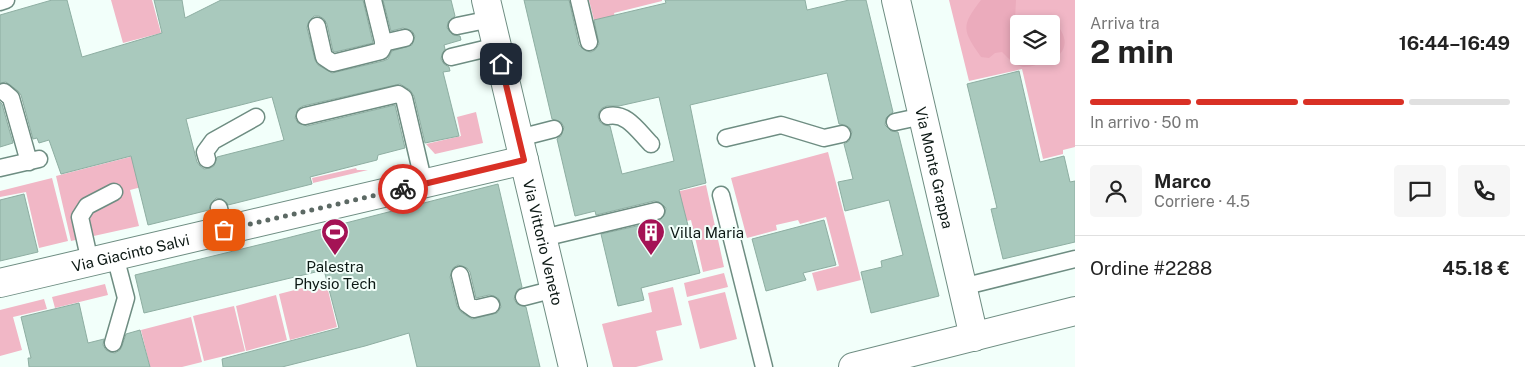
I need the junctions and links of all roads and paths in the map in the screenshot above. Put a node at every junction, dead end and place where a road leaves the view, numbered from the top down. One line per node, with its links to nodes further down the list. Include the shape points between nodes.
1 (6, 0): 5 (lane)
2 (373, 0): 11 (lane)
3 (579, 0): 10 (lane)
4 (896, 0): 17 (street, Via Monte Grappa)
5 (0, 2)
6 (488, 9): 8 (lane); 12 (street, Via Vittorio Veneto)
7 (316, 26): 11 (lane, via 324,57 333,63 381,51)
8 (458, 26)
9 (405, 38): 11 (lane)
10 (589, 42)
11 (384, 43)
12 (497, 46): 13 (lane); 24 (street, Via Vittorio Veneto)
13 (451, 57)
14 (4, 92): 26 (lane, via 11,98 34,160)
15 (305, 116): 27 (lane, via 398,94 404,98)
16 (608, 116): 23 (lane, via 625,117)
17 (923, 116): 19 (lane); 36 (street, Via Monte Grappa)
18 (256, 117): 25 (lane, via 213,141 206,152)
19 (895, 122)
20 (554, 129): 24 (lane)
21 (842, 134): 22 (lane, via 824,138 782,126)
22 (726, 138)
23 (651, 144)
24 (522, 149): 27 (street, Via Giacinto Salvi); 31 (street, Via Vittorio Veneto)
25 (207, 159)
26 (0, 168)
27 (424, 184): 32 (street, Via Giacinto Salvi, via 222,219)
28 (114, 192): 32 (lane, via 87,206 80,217)
29 (721, 195): 44 (lane)
30 (656, 211): 31 (lane)
31 (543, 238): 37 (street, Via Vittorio Veneto)
32 (103, 259): 35 (street, Via Giacinto Salvi); 42 (lane, via 126,298)
33 (1075, 259): 36 (lane)
34 (460, 275): 39 (lane, via 467,304 474,309)
35 (0, 283)
36 (962, 286): 41 (street, Via Monte Grappa)
37 (555, 289): 38 (lane); 43 (street, Via Vittorio Veneto)
38 (524, 297)
39 (491, 305)
40 (1075, 311): 41 (street)
41 (974, 337): 45 (street)
42 (113, 343)
43 (573, 367)
44 (764, 367)
45 (853, 367)

